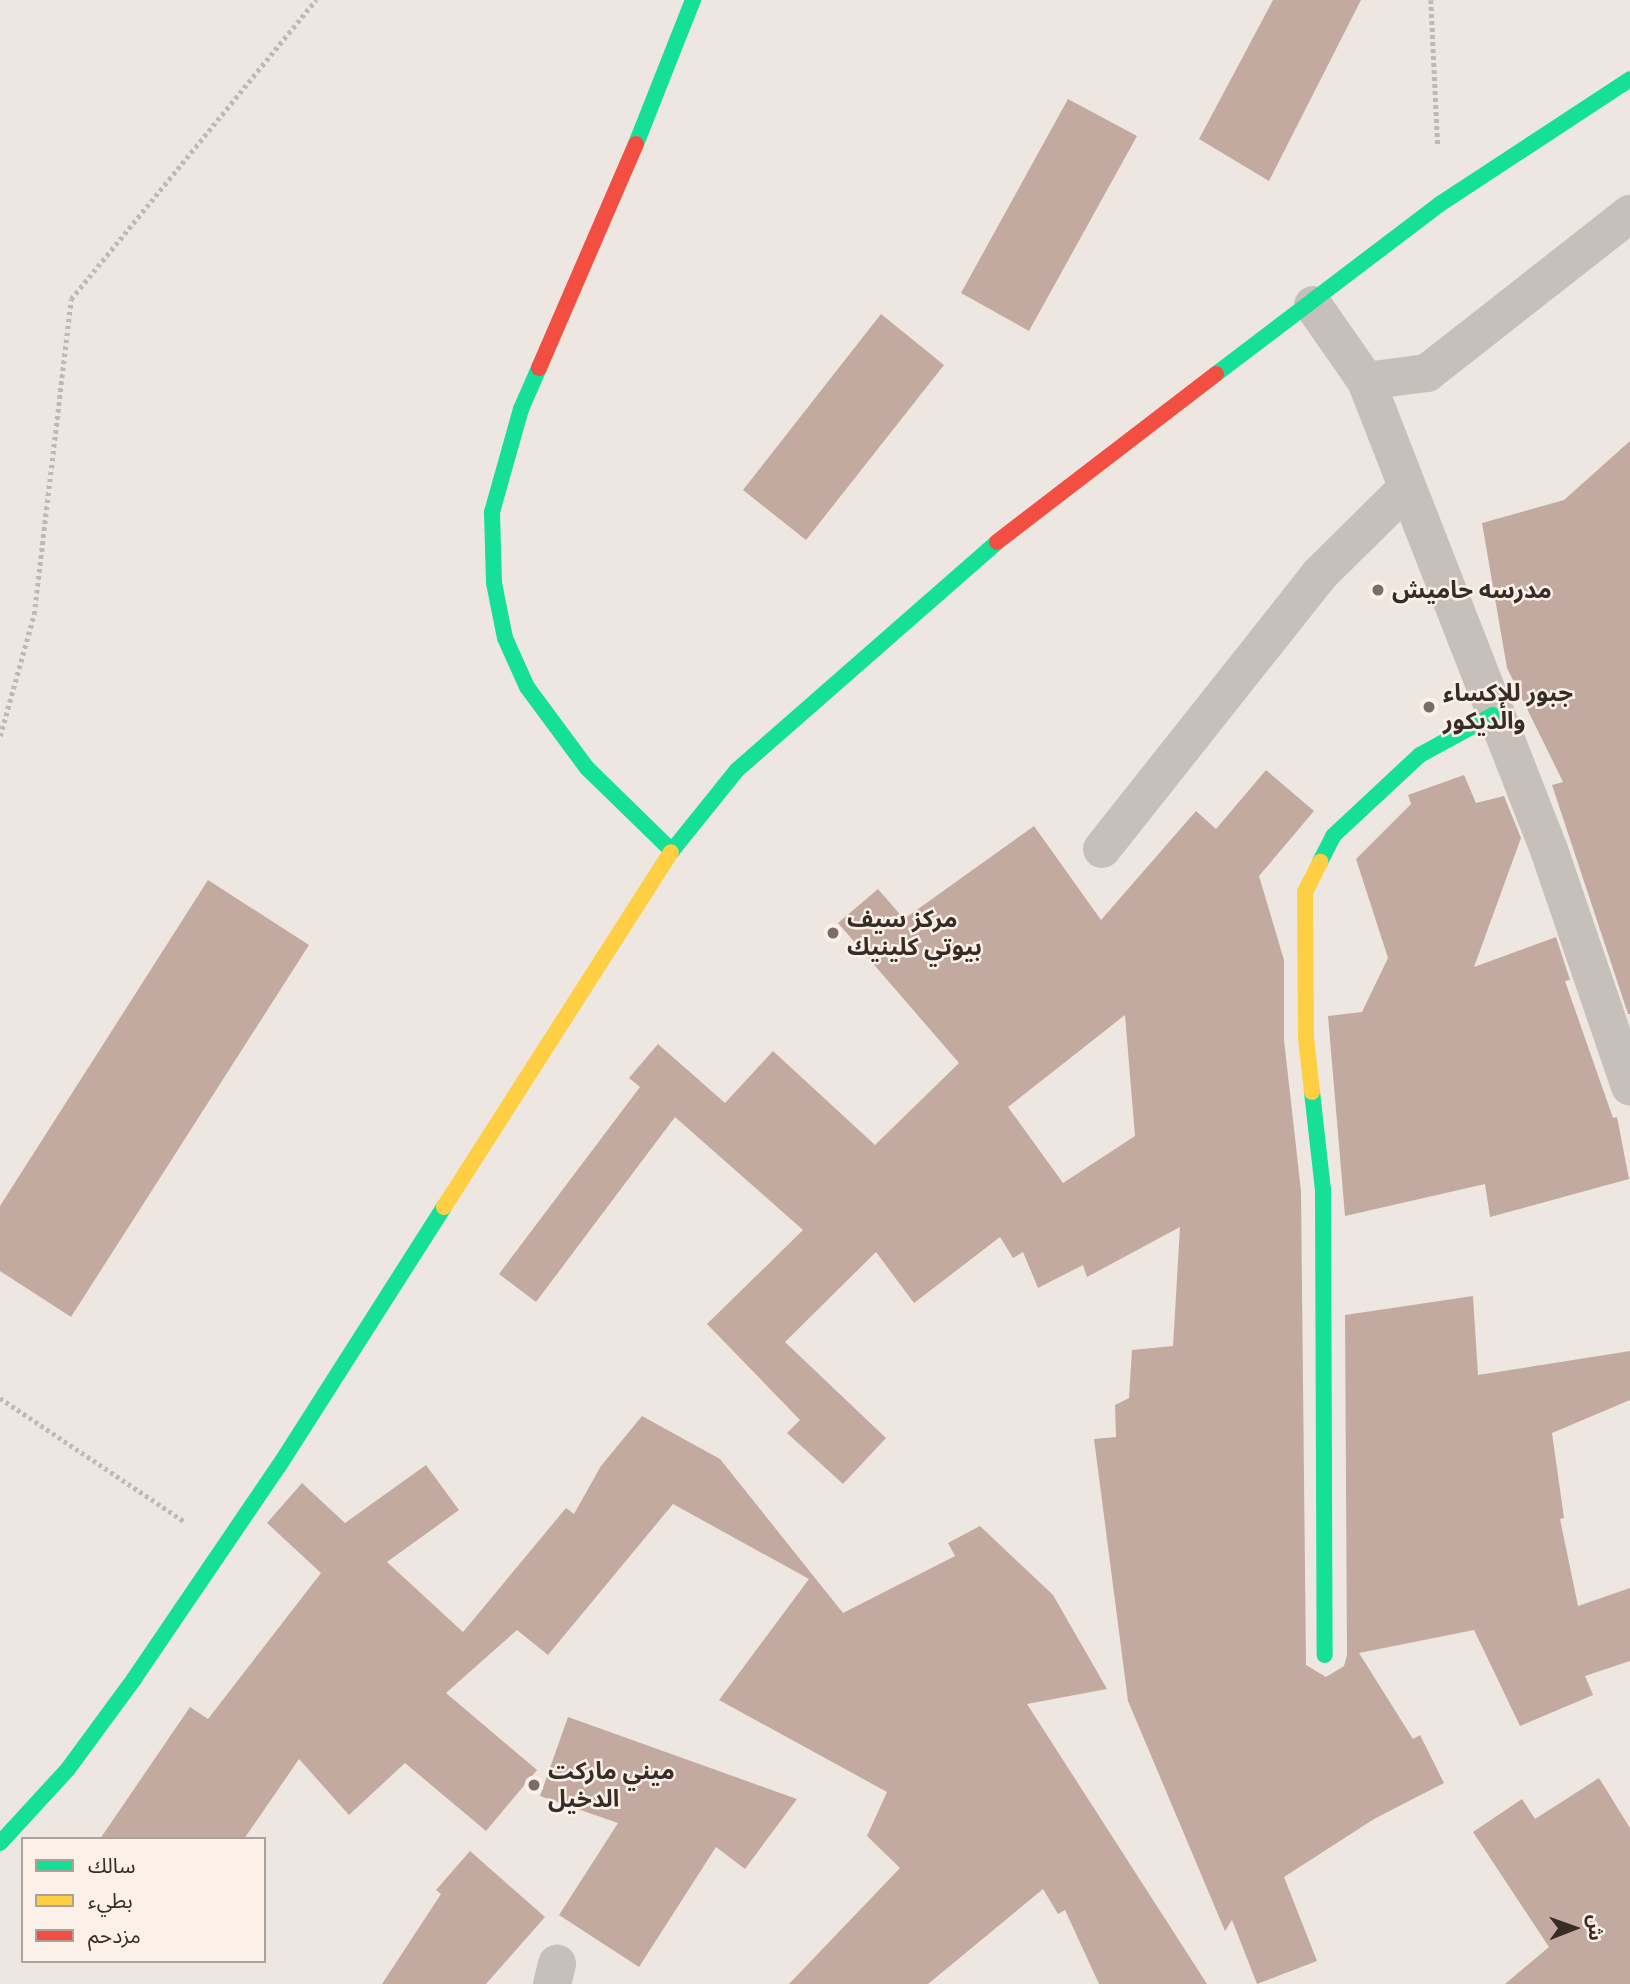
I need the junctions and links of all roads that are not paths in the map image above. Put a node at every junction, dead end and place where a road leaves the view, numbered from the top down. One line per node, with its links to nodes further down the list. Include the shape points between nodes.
1 (693, 0): 9 (main road, via 521,410 492,512 494,583 505,638 527,687 587,768)
2 (1630, 79): 4 (main road, via 1440,204)
3 (1630, 214): 5 (street, via 1427,373)
4 (1313, 304): 5 (street); 9 (main road, via 1004,536 737,769)
5 (1366, 381): 6 (street)
6 (1405, 490): 7 (street); 8 (street, via 1320,574)
7 (1493, 715): 10 (street, via 1549,850); 11 (main road, via 1420,755 1363,805 1333,836 1305,892 1306,1038 1323,1202)
8 (1102, 849)
9 (672, 851): 12 (main road, via 224,1548 68,1769)
10 (1630, 1087)
11 (1325, 1655)
12 (0, 1843)

